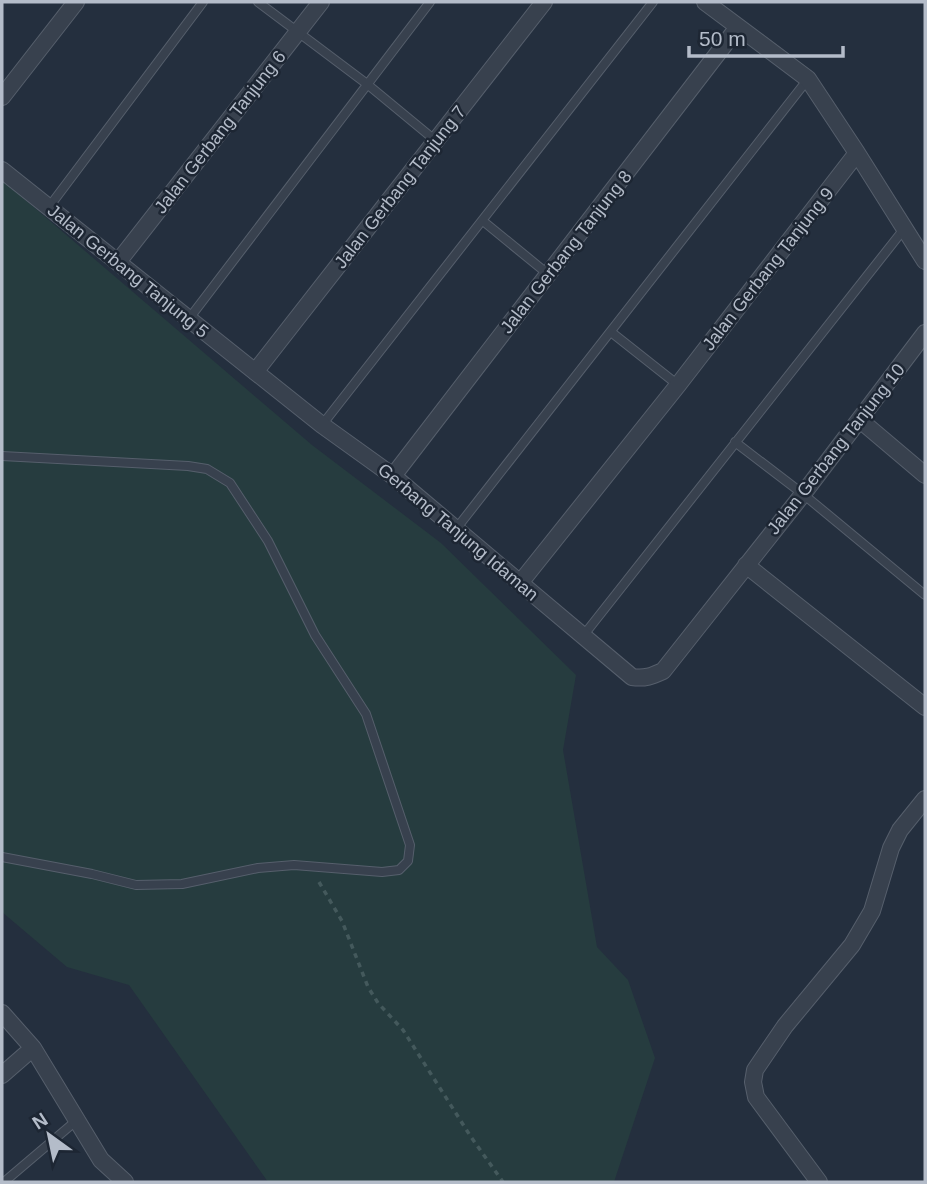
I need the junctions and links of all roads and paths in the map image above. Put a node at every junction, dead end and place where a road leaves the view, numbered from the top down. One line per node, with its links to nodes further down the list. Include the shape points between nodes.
1 (203, 2): 18 (lane)
2 (258, 2): 10 (lane)
3 (321, 2): 10 (street, Jalan Gerbang Tanjung 6)
4 (429, 2): 13 (lane)
5 (544, 2): 15 (street, Jalan Gerbang Tanjung 7)
6 (653, 2): 19 (lane)
7 (705, 2): 9 (street)
8 (73, 3): 11 (street)
9 (738, 27): 12 (street); 23 (street, Jalan Gerbang Tanjung 8)
10 (299, 31): 13 (lane); 22 (street, Jalan Gerbang Tanjung 6)
11 (7, 76): 14 (street)
12 (808, 79): 16 (street); 25 (lane)
13 (367, 84): 15 (lane); 24 (lane)
14 (2, 97)
15 (436, 141): 27 (street, Jalan Gerbang Tanjung 7)
16 (858, 153): 20 (street); 28 (street, Jalan Gerbang Tanjung 9)
17 (2, 170): 18 (street, Jalan Gerbang Tanjung 5)
18 (49, 207): 22 (street, Jalan Gerbang Tanjung 5)
19 (483, 221): 23 (lane); 30 (lane)
20 (904, 228): 21 (street); 31 (lane)
21 (925, 261)
22 (118, 262): 24 (street, Jalan Gerbang Tanjung 5)
23 (549, 275): 34 (street, Jalan Gerbang Tanjung 8)
24 (187, 320): 27 (street, Jalan Gerbang Tanjung 5)
25 (611, 332): 28 (lane); 36 (lane)
26 (925, 334): 29 (street, Jalan Gerbang Tanjung 10)
27 (255, 372): 30 (street, Gerbang Tanjung Idaman)
28 (678, 385): 38 (street, Jalan Gerbang Tanjung 9)
29 (859, 420): 33 (street); 35 (street, Jalan Gerbang Tanjung 10)
30 (321, 425): 34 (street, Gerbang Tanjung Idaman)
31 (735, 442): 35 (lane); 40 (lane)
32 (2, 456): 45 (lane, via 188,466 207,469 230,483 268,541 315,635 366,714 410,845 408,861 399,870)
33 (925, 475)
34 (393, 476): 36 (street, Gerbang Tanjung Idaman)
35 (803, 494): 37 (street, Jalan Gerbang Tanjung 10); 39 (lane)
36 (456, 529): 38 (street, Gerbang Tanjung Idaman)
37 (746, 565): 41 (street, Jalan Gerbang Tanjung 10); 42 (street)
38 (520, 583): 40 (street, Gerbang Tanjung Idaman)
39 (925, 595)
40 (583, 636): 41 (street, Gerbang Tanjung Idaman, via 632,677 650,678)
41 (663, 671)
42 (925, 707)
43 (925, 799): 53 (street, via 900,830 872,911 852,944 755,1069 756,1097)
44 (2, 857): 45 (lane, via 136,885 182,884)
45 (294, 865): 52 (path, via 316,878 328,895 368,987 403,1030)
46 (2, 1013): 47 (street)
47 (33, 1048): 48 (street); 49 (street)
48 (2, 1075)
49 (77, 1120): 50 (lane); 51 (street, via 101,1160)
50 (4, 1182)
51 (125, 1182)
52 (503, 1182)
53 (819, 1182)

